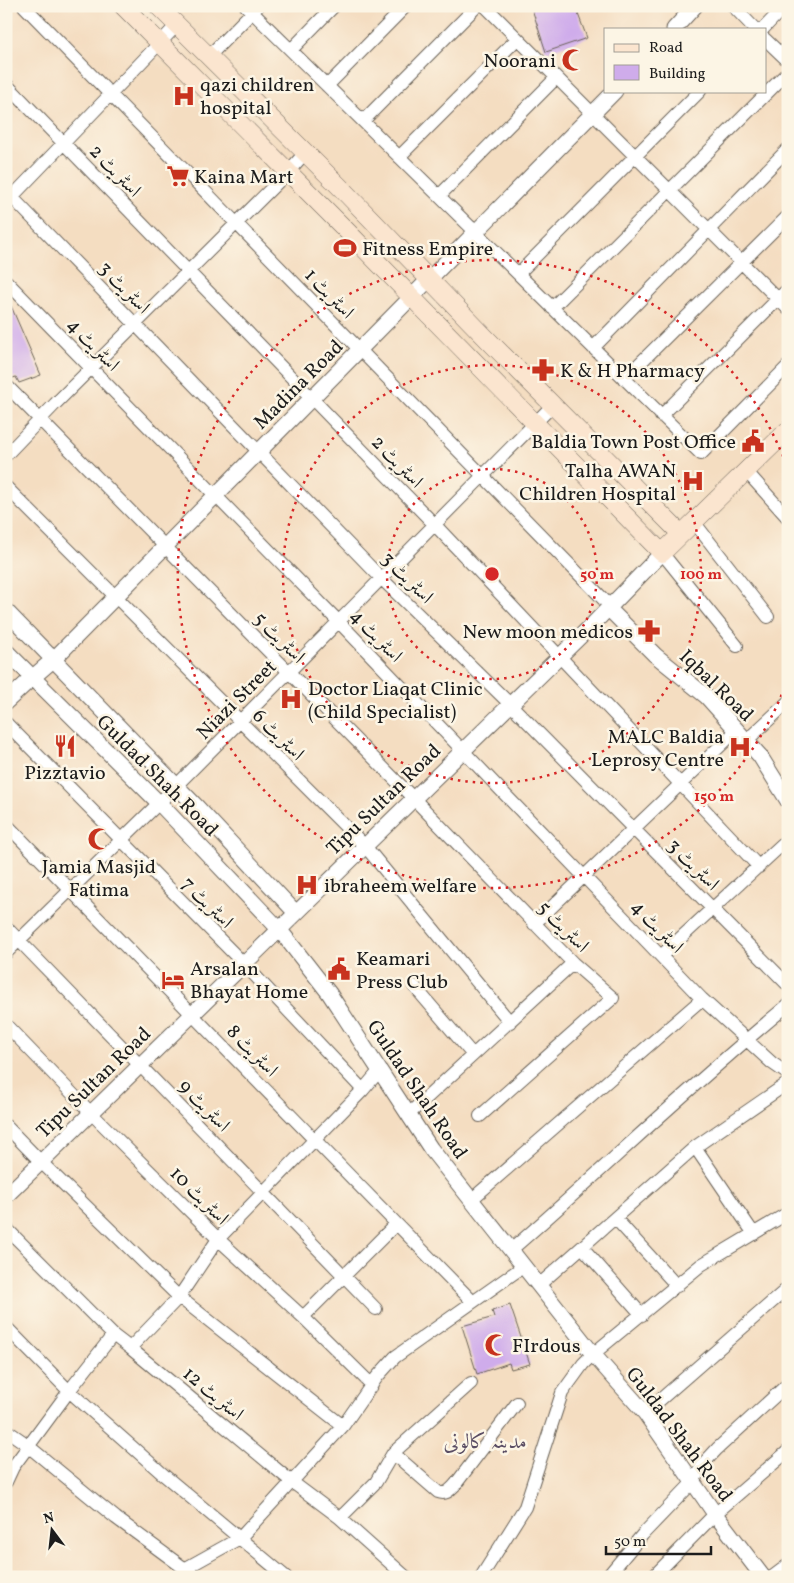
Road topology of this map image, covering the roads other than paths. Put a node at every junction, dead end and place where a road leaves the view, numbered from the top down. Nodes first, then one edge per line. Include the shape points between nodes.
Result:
1 (24, 6) edge
2 (123, 6) edge
3 (158, 6) edge
4 (334, 6) edge
5 (406, 6) edge
6 (477, 6) edge
7 (484, 6) edge
8 (695, 6) edge
9 (732, 6) edge
10 (785, 6) edge
11 (252, 8) edge
12 (177, 25) junction
13 (675, 28) edge
14 (754, 28) edge
15 (764, 28) edge
16 (518, 39) junction
17 (766, 40) edge
18 (160, 44) junction
19 (291, 50) junction
20 (209, 56) junction
21 (788, 61) edge
22 (788, 72) edge
23 (556, 78) junction
24 (6, 84) edge
25 (327, 86) junction
26 (614, 92) edge
27 (699, 92) edge
28 (110, 95) junction
29 (593, 115) junction
30 (363, 121) junction
31 (64, 143) junction
32 (788, 149) edge
33 (305, 152) junction
34 (399, 157) junction
35 (635, 157) junction
36 (288, 172) junction
37 (670, 191) junction
38 (439, 196) junction
39 (8, 197) edge
40 (788, 216) edge
41 (236, 224) junction
42 (708, 230) junction
43 (476, 232) junction
44 (741, 262) junction
45 (188, 272) junction
46 (518, 274) junction
47 (429, 280) junction
48 (6, 281) edge
49 (788, 289) edge
50 (412, 298) junction
51 (778, 299) junction
52 (552, 308) junction
53 (788, 309) edge
54 (135, 324) junction
55 (592, 348) junction
56 (360, 350) junction
57 (788, 366) edge
58 (91, 368) junction
59 (624, 379) junction
60 (6, 386) edge
61 (312, 399) junction
62 (553, 404) junction
63 (661, 416) junction
64 (40, 420) junction
65 (535, 423) junction
66 (788, 430) edge
67 (259, 452) junction
68 (6, 455) edge
69 (746, 470) junction
70 (483, 476) junction
71 (6, 487) edge
72 (216, 496) junction
73 (788, 518) edge
74 (694, 522) junction
75 (435, 525) junction
76 (681, 534) junction
77 (165, 547) junction
78 (662, 554) junction
79 (382, 579) junction
80 (116, 596) junction
81 (609, 607) junction
82 (6, 611) edge
83 (768, 617) dead end
84 (339, 622) junction
85 (738, 646) dead end
86 (6, 651) edge
87 (559, 657) junction
88 (54, 659) junction
89 (288, 673) junction
90 (32, 678) junction
91 (6, 702) edge
92 (788, 702) edge
93 (510, 704) junction
94 (240, 721) junction
95 (6, 723) edge
96 (742, 736) junction
97 (462, 751) junction
98 (680, 784) junction
99 (176, 785) junction
100 (414, 799) junction
101 (788, 801) edge
102 (159, 804) junction
103 (6, 824) edge
104 (634, 829) junction
105 (788, 839) edge
106 (121, 840) junction
107 (365, 846) junction
108 (759, 867) junction
109 (584, 877) junction
110 (70, 890) junction
111 (712, 909) junction
112 (296, 913) junction
113 (534, 924) junction
114 (6, 927) edge
115 (279, 929) junction
116 (19, 940) junction
117 (6, 953) edge
118 (661, 956) junction
119 (572, 963) junction
120 (244, 964) junction
121 (788, 985) edge
122 (414, 986) dead end
123 (702, 999) junction
124 (788, 1005) edge
125 (192, 1015) junction
126 (510, 1022) junction
127 (6, 1025) edge
128 (746, 1039) junction
129 (473, 1055) junction
130 (140, 1065) junction
131 (380, 1070) junction
132 (788, 1074) edge
133 (788, 1083) edge
134 (363, 1090) junction
135 (91, 1113) junction
136 (409, 1114) junction
137 (480, 1116) dead end
138 (6, 1126) edge
139 (314, 1140) junction
140 (696, 1147) junction
141 (41, 1162) junction
142 (263, 1192) junction
143 (6, 1196) edge
144 (471, 1200) junction
145 (788, 1213) edge
146 (615, 1218) junction
147 (396, 1224) junction
148 (6, 1228) edge
149 (754, 1234) junction
150 (218, 1240) junction
151 (582, 1247) junction
152 (511, 1250) junction
153 (524, 1266) junction
154 (344, 1276) junction
155 (538, 1285) junction
156 (677, 1286) junction
157 (788, 1288) edge
158 (179, 1297) junction
159 (473, 1302) junction
160 (376, 1309) dead end
161 (642, 1315) junction
162 (302, 1317) junction
163 (6, 1327) edge
164 (112, 1336) junction
165 (130, 1348) junction
166 (593, 1354) junction
167 (471, 1383) dead end
168 (788, 1384) edge
169 (372, 1385) junction
170 (69, 1391) junction
171 (517, 1403) dead end
172 (645, 1413) junction
173 (343, 1426) junction
174 (6, 1430) edge
175 (28, 1447) junction
176 (788, 1451) edge
177 (393, 1453) junction
178 (6, 1482) edge
179 (292, 1482) junction
180 (693, 1482) junction
181 (715, 1514) junction
182 (340, 1518) junction
183 (240, 1538) junction
184 (788, 1565) edge
185 (186, 1568) junction
186 (196, 1577) edge
187 (286, 1577) edge
188 (406, 1577) edge
189 (481, 1577) edge
190 (607, 1577) edge
191 (653, 1577) edge
192 (763, 1577) edge
193 (772, 1577) edge

1 - 28 street, اسٹریٹ 1
2 - 18 main road
3 - 12 main road
4 - 19 street
5 - 25 street
6 - 30 street
7 - 16 street
8 - 13 street
9 - 14 street
10 - 15 street
11 - 19 street
11 - 20 street
12 - 18 street
12 - 20 main road
16 - 23 street
16 - 34 street
17 - 21 street
18 - 28 street
18 - 36 main road
19 - 25 street
20 - 33 main road
22 - 37 street
23 - 29 street
23 - 38 street
24 - 31 street, اسٹریٹ 2
25 - 30 street
26 - 29 street, Madina Road
27 - 35 street
28 - 31 street
28 - 41 street, اسٹریٹ 1
29 - 35 street
29 - 43 street, Madina Road
30 - 34 street
31 - 39 street
31 - 45 street, اسٹریٹ 2
32 - 42 street
33 - 36 street
33 - 47 main road
34 - 38 street
35 - 37 street
35 - 46 street
36 - 41 street
36 - 50 main road
37 - 42 street
37 - 52 street
38 - 43 street
39 - 54 street, اسٹریٹ 3
40 - 44 street
41 - 45 street
41 - 56 street, اسٹریٹ 1
42 - 44 street
42 - 55 street
43 - 46 street
43 - 47 street, Madina Road
44 - 51 street
44 - 59 street
45 - 54 street
45 - 61 street, اسٹریٹ 2
46 - 52 street
47 - 50 street, Madina Road
47 - 62 main road
48 - 58 street, اسٹریٹ 4
49 - 51 street
50 - 56 street, Madina Road
50 - 65 main road
51 - 53 street
51 - 63 street
52 - 55 street
54 - 58 street
54 - 67 street, اسٹریٹ 3
55 - 59 street
56 - 61 street, Madina Road
56 - 70 street, اسٹریٹ 1
57 - 63 street via 700,454
58 - 64 street
58 - 72 street, اسٹریٹ 4
59 - 63 street
60 - 64 street, اسٹریٹ 5
61 - 67 street, Madina Road
61 - 75 street, اسٹریٹ 2
62 - 65 street, Niazi Street
62 - 76 main road
64 - 68 street
64 - 77 street, اسٹریٹ 5
65 - 70 street, Niazi Street
65 - 78 main road
66 - 69 main road, Tipu Sultan Road
67 - 72 street, Madina Road
67 - 79 street, اسٹریٹ 3
69 - 73 street
69 - 74 main road, Tipu Sultan Road
70 - 75 street, Niazi Street
70 - 81 street, اسٹریٹ 1
71 - 80 street, اسٹریٹ 6
72 - 77 street, Madina Road
72 - 84 street, اسٹریٹ 4
74 - 76 main road, Tipu Sultan Road
74 - 83 street
75 - 79 street, Niazi Street
75 - 87 street, اسٹریٹ 2
76 - 78 main road, Tipu Sultan Road
77 - 80 street, Madina Road
77 - 89 street, اسٹریٹ 5
78 - 81 street, Tipu Sultan Road
78 - 85 street
79 - 84 street, Niazi Street
79 - 93 street, اسٹریٹ 3
80 - 88 street, Madina Road
80 - 94 street, اسٹریٹ 6
81 - 87 street, Tipu Sultan Road
81 - 96 street, Iqbal Road via 655,655 707,697
82 - 88 street, Guldad Shah Road
84 - 89 street, Niazi Street
84 - 97 street, اسٹریٹ 4
86 - 90 street, Guldad Shah Road
87 - 93 street, Tipu Sultan Road
87 - 98 street, اسٹریٹ 2
88 - 90 street, Madina Road
88 - 99 street, Guldad Shah Road
89 - 94 street, Niazi Street
89 - 100 street, اسٹریٹ 5
90 - 91 street, Madina Road
90 - 102 street, Guldad Shah Road
92 - 96 street
93 - 97 street, Tipu Sultan Road
93 - 104 street, اسٹریٹ 3
94 - 99 street, Niazi Street
94 - 107 street, اسٹریٹ 6
95 - 106 street, اسٹریٹ 7
96 - 98 street
96 - 101 street, Iqbal Road via 760,756
97 - 100 street, Tipu Sultan Road
97 - 109 street, اسٹریٹ 4
98 - 104 street
98 - 108 street, اسٹریٹ 2
99 - 102 street, Niazi Street
99 - 112 street, Guldad Shah Road
100 - 107 street, Tipu Sultan Road
100 - 113 street, اسٹریٹ 5
102 - 106 street, Niazi Street
102 - 115 street, Guldad Shah Road
103 - 110 street, اسٹریٹ 8
104 - 109 street
104 - 111 street, اسٹریٹ 3
105 - 108 street
106 - 110 street, Niazi Street
106 - 120 street, اسٹریٹ 7
107 - 112 street, Tipu Sultan Road
107 - 126 street, اسٹریٹ 6
108 - 111 street
109 - 113 street
109 - 118 street, اسٹریٹ 4
110 - 116 street, Niazi Street
110 - 125 street, اسٹریٹ 8
111 - 118 street
111 - 121 street, اسٹریٹ 3
112 - 115 street, Tipu Sultan Road
113 - 119 street, اسٹریٹ 5
114 - 116 street, اسٹریٹ 9
115 - 120 street, Tipu Sultan Road
115 - 131 street, Guldad Shah Road via 329,993
116 - 117 street, Niazi Street
116 - 130 street, اسٹریٹ 9
118 - 123 street, اسٹریٹ 4
119 - 126 street
119 - 137 street, اسٹریٹ 5 via 613,998
120 - 125 street, Tipu Sultan Road
120 - 134 street, اسٹریٹ 7
122 - 129 street
123 - 128 street, اسٹریٹ 4
123 - 144 street
124 - 128 street
125 - 130 street, Tipu Sultan Road
125 - 139 street, اسٹریٹ 8
126 - 129 street
127 - 135 street, اسٹریٹ 10
128 - 132 street, اسٹریٹ 4
128 - 152 street
129 - 136 street
130 - 135 street, Tipu Sultan Road
130 - 142 street, اسٹریٹ 9
131 - 134 street
131 - 136 street, Guldad Shah Road
133 - 140 street
134 - 139 street
135 - 141 street, Tipu Sultan Road
135 - 150 street, اسٹریٹ 10
136 - 144 street, Guldad Shah Road
138 - 141 street
139 - 142 street
139 - 147 street, اسٹریٹ 8
140 - 146 street
140 - 149 street
141 - 143 street, Tipu Sultan Road
141 - 158 street
142 - 150 street
142 - 154 street, اسٹریٹ 9
144 - 152 street, Guldad Shah Road
145 - 149 street
146 - 151 street
146 - 156 street
147 - 154 street
147 - 159 street, اسٹریٹ 8
148 - 164 street, اسٹریٹ 12
149 - 156 street via 701,1266
150 - 158 street
150 - 162 street, اسٹریٹ 10
151 - 155 street
151 - 161 street
152 - 153 street, Guldad Shah Road
153 - 155 street, Guldad Shah Road
153 - 159 street
154 - 160 street, اسٹریٹ 9
154 - 162 street
155 - 166 street, Guldad Shah Road
156 - 161 street
157 - 172 street
158 - 165 street
158 - 173 street
159 - 169 street via 395,1357
161 - 166 street
162 - 169 street, اسٹریٹ 10
163 - 170 street
164 - 165 street, اسٹریٹ 12
164 - 170 street
165 - 179 street, اسٹریٹ 12
166 - 172 street, Guldad Shah Road
166 - 189 street via 562,1393 525,1507
167 - 177 street
168 - 180 street via 717,1449
169 - 173 street
170 - 175 street
170 - 183 street
171 - 177 street via 447,1493 438,1492
172 - 180 street, Guldad Shah Road
173 - 179 street
174 - 175 street
175 - 178 street
175 - 185 street via 116,1518
176 - 181 street
177 - 182 street via 376,1482
179 - 182 street, اسٹریٹ 12
179 - 183 street
180 - 181 street, Guldad Shah Road
180 - 190 street
181 - 191 street
181 - 192 street, Guldad Shah Road
182 - 188 street, اسٹریٹ 12
183 - 185 street
183 - 187 street
184 - 193 street
185 - 186 street

